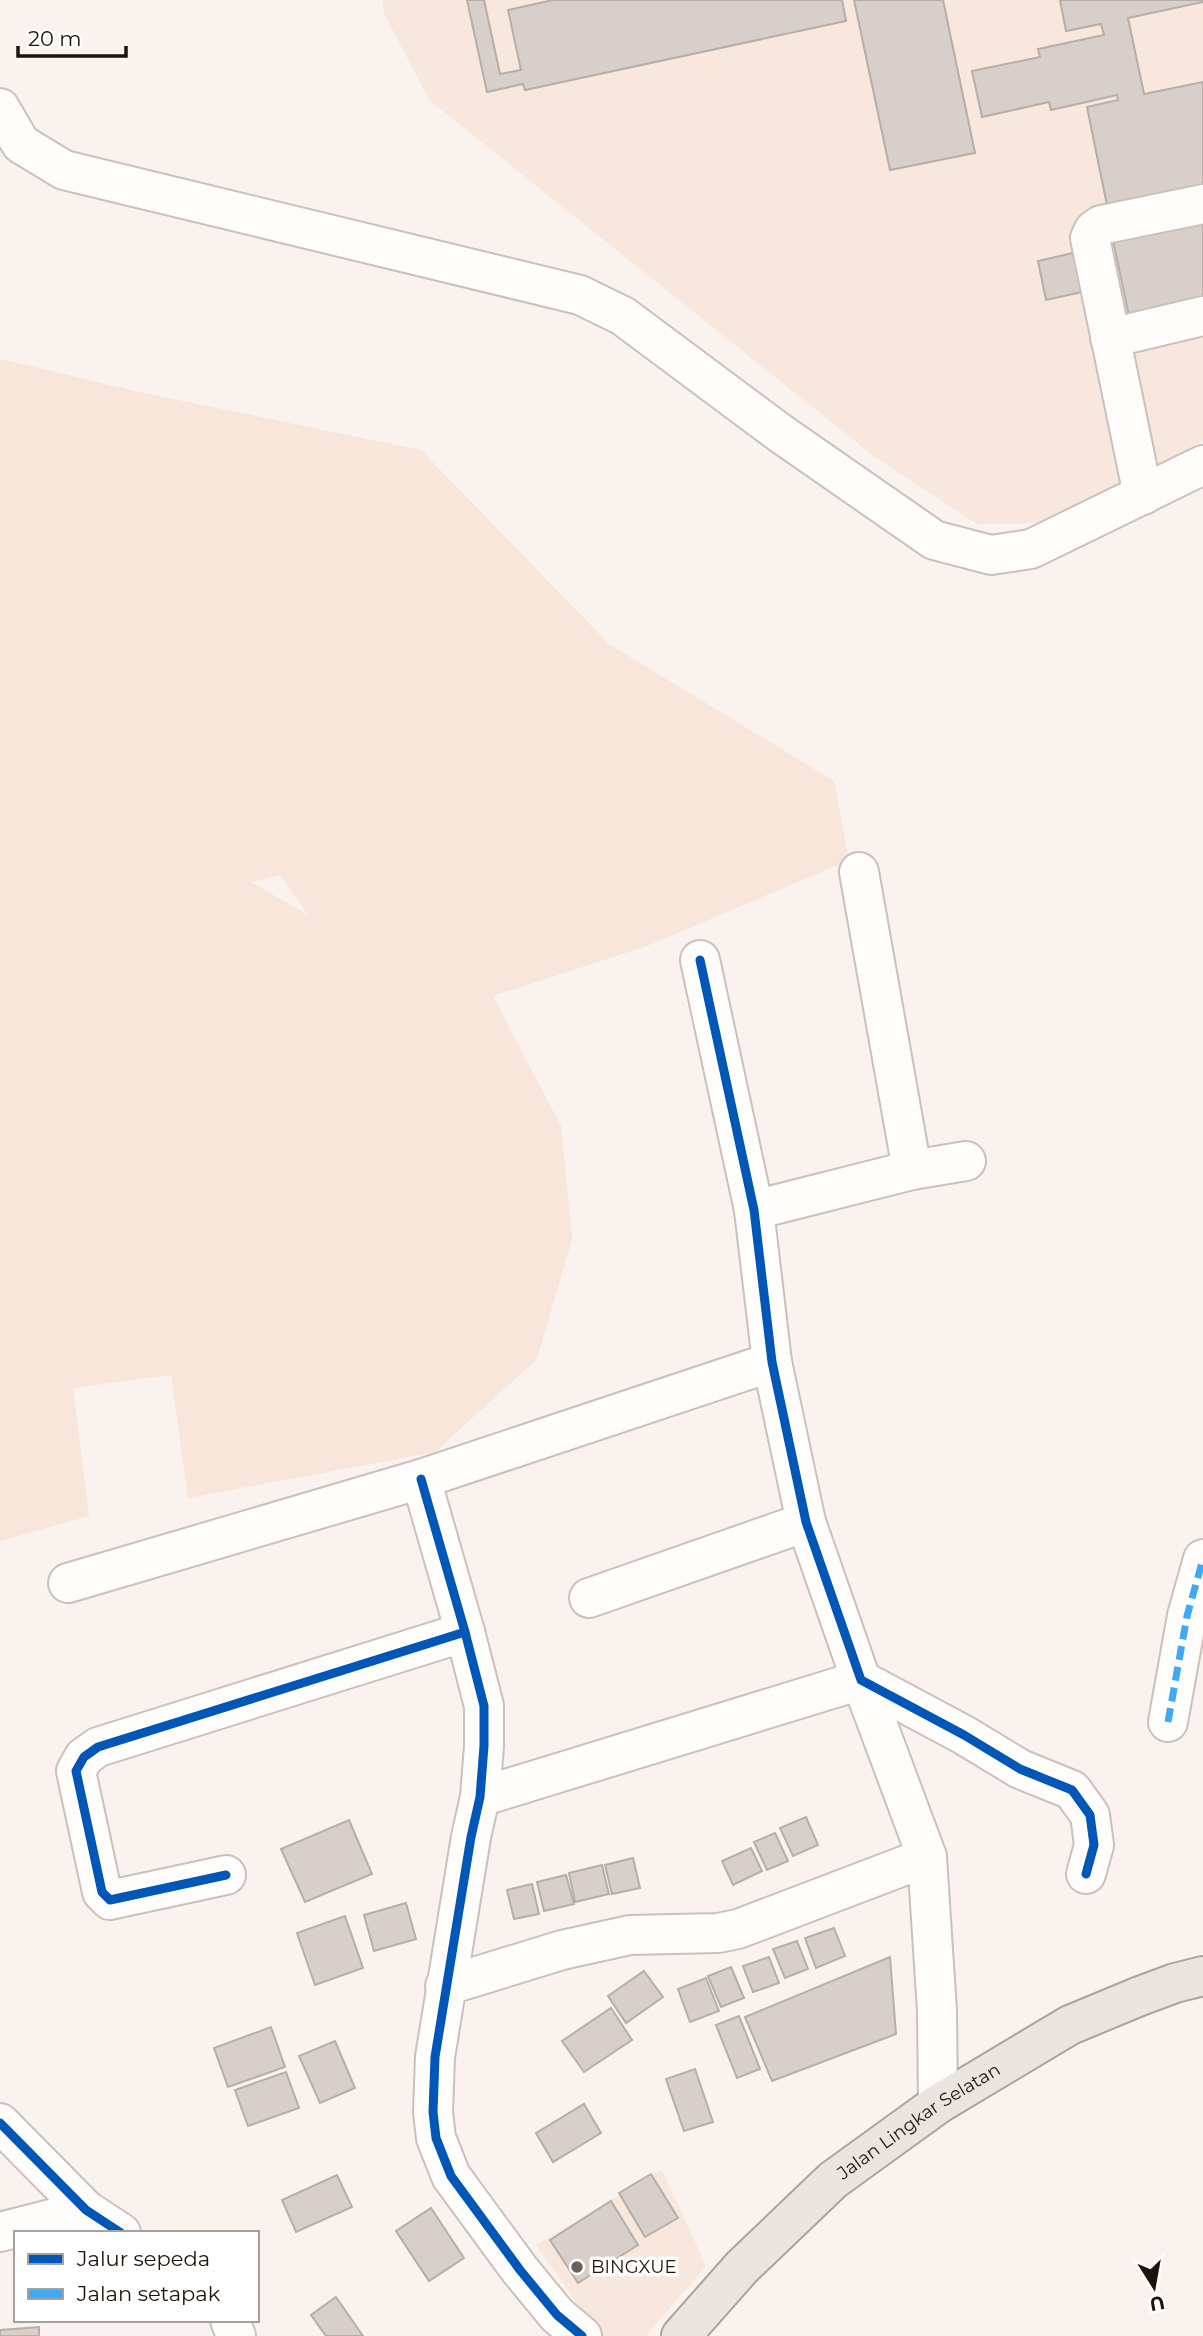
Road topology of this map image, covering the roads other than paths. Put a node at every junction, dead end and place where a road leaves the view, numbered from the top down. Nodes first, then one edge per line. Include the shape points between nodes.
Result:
1 (0, 108) edge
2 (1203, 204) edge
3 (1203, 316) edge
4 (1110, 338) junction
5 (1203, 465) edge
6 (1143, 495) junction
7 (859, 872) dead end
8 (700, 960) dead end
9 (966, 1161) dead end
10 (912, 1170) junction
11 (754, 1210) junction
12 (772, 1362) junction
13 (421, 1479) junction
14 (806, 1522) junction
15 (1203, 1559) edge
16 (68, 1583) dead end
17 (589, 1598) dead end
18 (465, 1632) junction
19 (861, 1680) junction
20 (1168, 1722) dead end
21 (480, 1797) junction
22 (928, 1857) junction
23 (1086, 1874) dead end
24 (226, 1875) dead end
25 (1203, 1976) edge
26 (445, 1986) junction
27 (938, 2104) junction
28 (0, 2123) edge
29 (86, 2210) junction
30 (118, 2231) edge
31 (0, 2232) edge
32 (582, 2336) edge
33 (681, 2336) edge

1 - 6 street via 21,145 64,170 580,295 623,316 934,540 991,555 1031,549
2 - 4 street via 1094,230 1090,238
3 - 4 street
4 - 6 street
5 - 6 street
7 - 10 street
8 - 11 street
9 - 10 street
10 - 11 street
11 - 12 street
12 - 13 street
12 - 14 street
13 - 16 street
13 - 18 street
14 - 17 street
14 - 19 street
15 - 20 street via 1187,1616
18 - 21 street via 484,1706
18 - 24 street via 98,1747 84,1757 76,1771 102,1892 110,1900
19 - 21 street
19 - 22 street
19 - 23 street via 1020,1769 1072,1790 1090,1815 1094,1845
21 - 26 street
22 - 26 street via 738,1929 630,1935 562,1950
22 - 27 street
25 - 27 main road, Jalan Lingkar Selatan via 1070,2025
26 - 32 street via 435,2057 436,2138 451,2176 520,2270 557,2315
27 - 33 main road, Jalan Lingkar Selatan via 833,2180 742,2267
28 - 29 street
29 - 30 street
29 - 31 street

